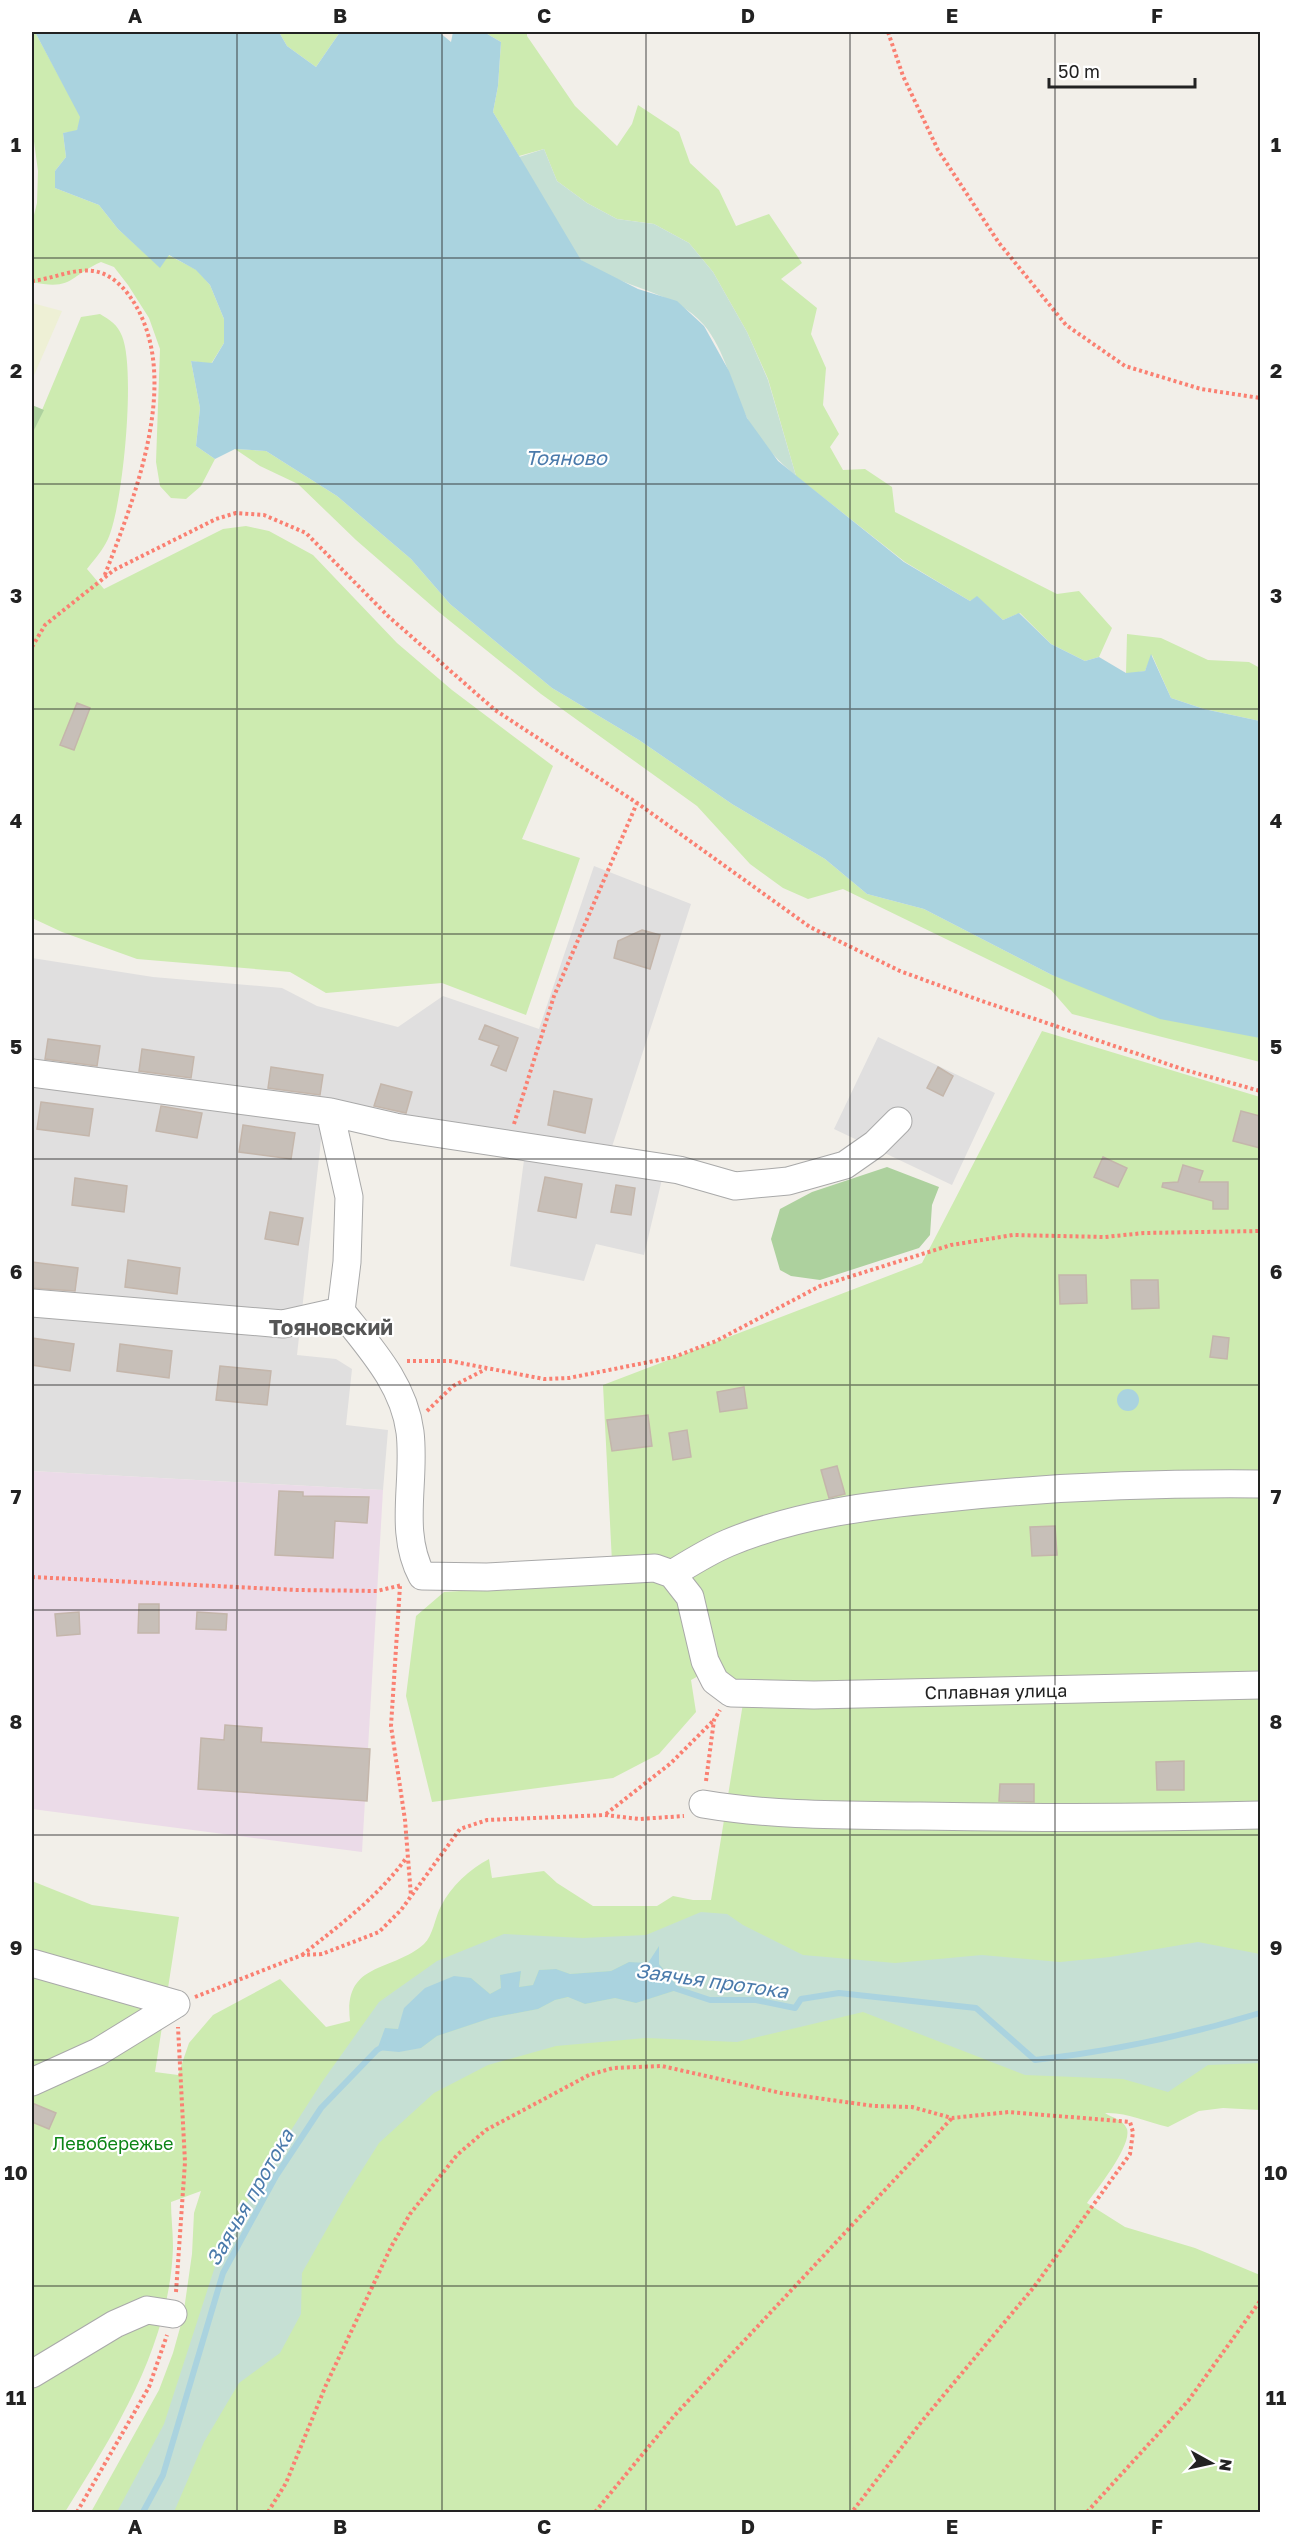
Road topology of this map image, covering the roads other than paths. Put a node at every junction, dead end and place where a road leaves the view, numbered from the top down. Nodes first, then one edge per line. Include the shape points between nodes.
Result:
1 (32, 1072) edge
2 (330, 1112) junction
3 (898, 1121) dead end
4 (32, 1303) edge
5 (340, 1311) junction
6 (1260, 1484) edge
7 (672, 1574) junction
8 (1260, 1685) edge
9 (703, 1804) road end
10 (1260, 1815) edge
11 (32, 1963) edge
12 (32, 2082) edge
13 (173, 2314) road end
14 (32, 2374) edge

1 - 2 street
2 - 3 street via 395,1127 678,1170 735,1186 788,1181 845,1165 875,1144
2 - 5 street via 349,1197 347,1262
4 - 5 street via 283,1324
5 - 7 street via 381,1361 398,1389 410,1432 411,1581 655,1568
6 - 7 street via 1156,1483 878,1504 768,1529 727,1543
7 - 8 street, Сплавная улица via 690,1597 705,1661 716,1681 732,1693 814,1695
9 - 10 street via 730,1809 889,1816 1092,1819
11 - 12 street via 176,2004 98,2052
13 - 14 street via 147,2310 115,2324

